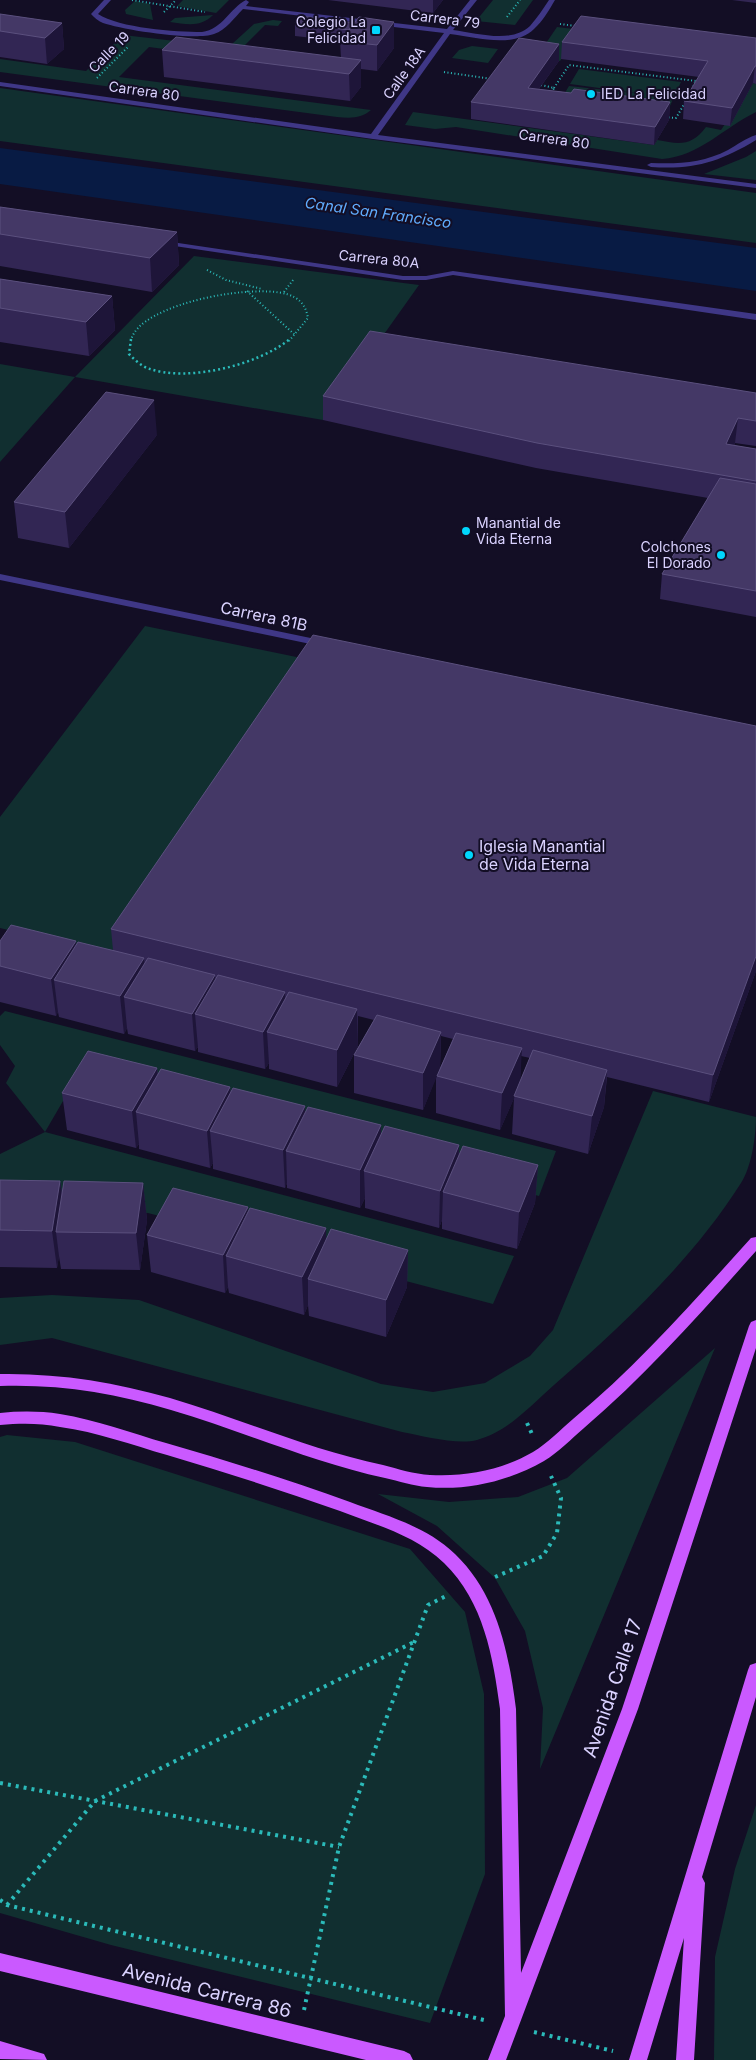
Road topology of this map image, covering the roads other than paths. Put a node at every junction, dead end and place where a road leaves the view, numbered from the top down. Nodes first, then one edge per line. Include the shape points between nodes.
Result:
1 (108, 0) edge
2 (248, 0) edge
3 (474, 0) edge
4 (552, 0) edge
5 (241, 6) junction
6 (448, 32) junction
7 (0, 84) edge
8 (379, 129) junction
9 (388, 130) dead end
10 (343, 131) junction
11 (398, 131) dead end
12 (756, 136) edge
13 (373, 137) junction
14 (756, 186) edge
15 (148, 240) edge
16 (756, 317) edge
17 (0, 577) edge
18 (339, 647) edge
19 (756, 1242) edge
20 (756, 1326) edge
21 (0, 1380) edge
22 (0, 1419) edge
23 (756, 1670) edge
24 (698, 1859) junction
25 (0, 1962) edge
26 (513, 2014) junction
27 (0, 2050) edge
28 (38, 2060) edge
29 (404, 2060) edge
30 (497, 2060) edge
31 (638, 2060) edge
32 (685, 2060) edge

1 - 5 street via 94,14 104,21 196,34 218,30
2 - 5 street
3 - 6 street, Calle 18A
4 - 6 street, Carrera 79 via 526,34 504,38
5 - 6 street, Carrera 79
6 - 8 street, Calle 18A
7 - 10 street, Carrera 80
8 - 9 street, Carrera 80
8 - 10 street, Carrera 80
8 - 13 street, Calle 18A
10 - 13 street, Carrera 80
11 - 12 street, Carrera 80 via 680,166 702,164 729,154
13 - 14 street, Carrera 80
15 - 16 street, Carrera 80A via 403,278 453,273
17 - 18 street, Carrera 81B
19 - 21 main road via 680,1328 609,1398 541,1454 508,1470 479,1478 427,1481 362,1468 114,1388 44,1379
20 - 26 main road, Avenida Calle 17 via 630,1709
22 - 26 main road via 46,1419 85,1426 221,1464 409,1531 453,1561 471,1582 496,1636 503,1666 508,1709
23 - 24 main road
24 - 31 main road
24 - 32 main road
25 - 29 main road, Avenida Carrera 86
26 - 30 main road, Avenida Calle 17
27 - 28 main road

